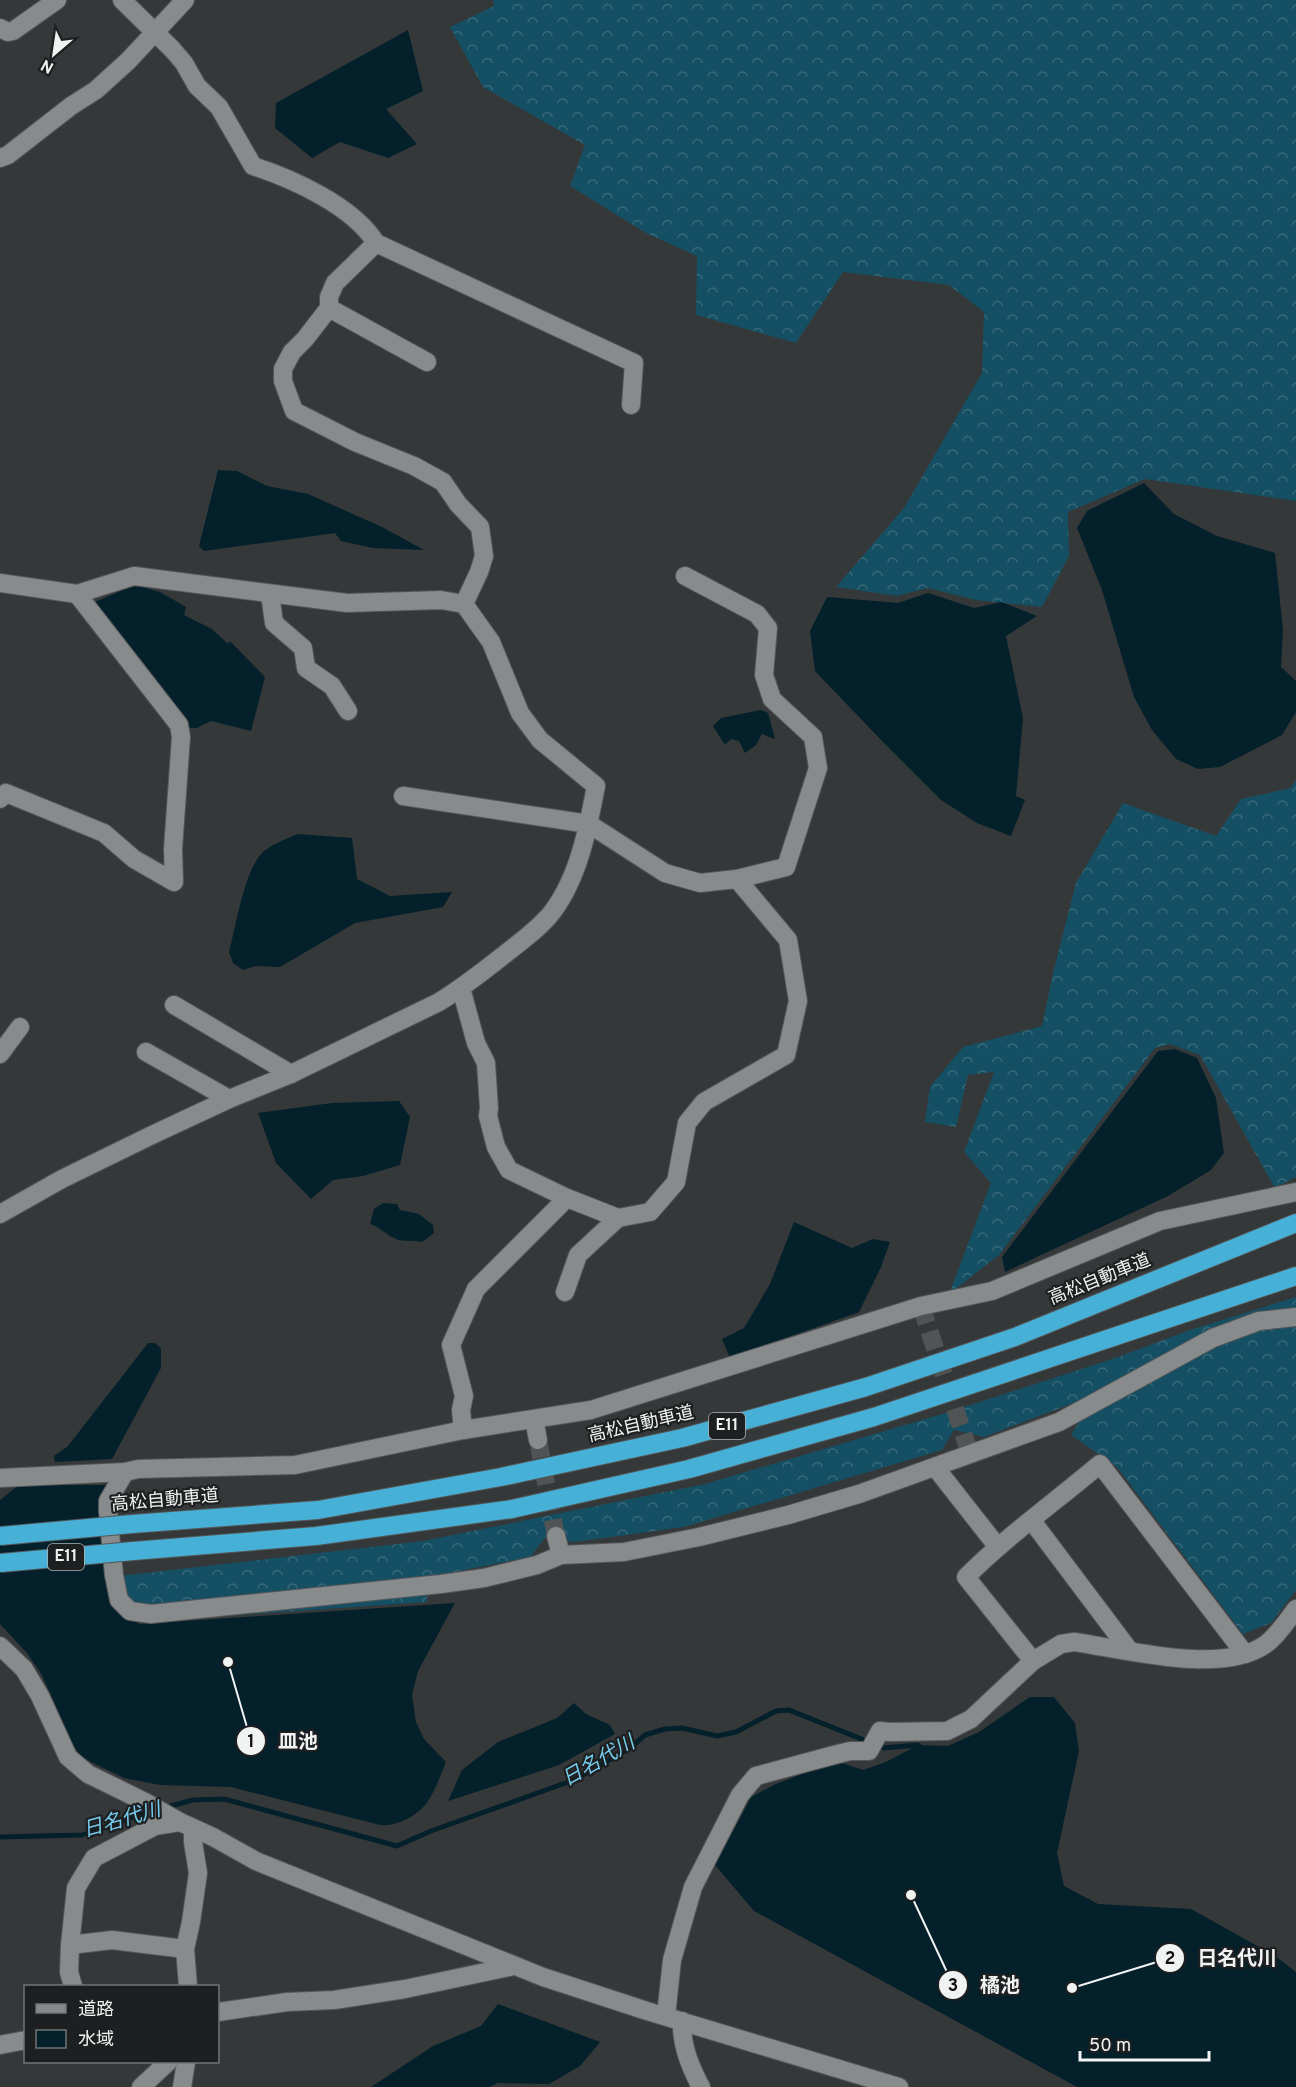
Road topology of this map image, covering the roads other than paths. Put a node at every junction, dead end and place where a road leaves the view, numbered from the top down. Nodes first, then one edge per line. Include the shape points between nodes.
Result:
1 (57, 0) edge
2 (122, 0) edge
3 (185, 0) edge
4 (0, 28) edge
5 (154, 33) junction
6 (0, 158) edge
7 (376, 243) junction
8 (329, 308) junction
9 (427, 362) dead end
10 (631, 405) dead end
11 (685, 576) dead end
12 (0, 583) edge
13 (77, 594) junction
14 (270, 594) junction
15 (464, 604) junction
16 (348, 711) dead end
17 (403, 796) dead end
18 (0, 799) edge
19 (589, 824) junction
20 (737, 879) junction
21 (461, 988) junction
22 (174, 1005) dead end
23 (20, 1027) dead end
24 (146, 1052) dead end
25 (0, 1054) edge
26 (291, 1074) junction
27 (229, 1099) junction
28 (1296, 1192) edge
29 (567, 1198) junction
30 (0, 1214) edge
31 (618, 1218) junction
32 (1296, 1223) edge
33 (1296, 1276) edge
34 (565, 1293) dead end
35 (1296, 1317) edge
36 (534, 1419) junction
37 (463, 1430) junction
38 (538, 1440) tunnel mouth
39 (935, 1467) junction
40 (124, 1472) junction
41 (0, 1478) edge
42 (1032, 1521) junction
43 (0, 1536) edge
44 (556, 1536) tunnel mouth
45 (997, 1546) junction
46 (561, 1555) junction
47 (0, 1563) edge
48 (1296, 1609) edge
49 (0, 1646) edge
50 (1129, 1650) junction
51 (1245, 1654) junction
52 (1033, 1661) junction
53 (180, 1822) junction
54 (70, 1945) junction
55 (185, 1949) junction
56 (514, 1966) junction
57 (73, 1985) edge
58 (188, 1985) edge
59 (219, 2012) edge
60 (674, 2018) junction
61 (24, 2040) edge
62 (0, 2045) edge
63 (166, 2063) edge
64 (186, 2063) edge
65 (141, 2087) edge
66 (182, 2087) edge
67 (700, 2087) edge
68 (899, 2087) edge

1 - 4 street via 13,31
2 - 5 street
3 - 5 street
5 - 6 street via 96,90
5 - 7 street via 219,107 253,166 284,176 342,210 369,232
7 - 8 street via 335,283
7 - 10 street via 634,363
8 - 9 street
8 - 15 street via 292,352 283,369 290,403 294,411 443,482 480,527 484,556
11 - 20 street via 757,614 768,628 764,675 772,699 813,737 818,768 786,867
12 - 13 street
13 - 14 street via 134,576
13 - 18 street via 179,725 174,882 134,860 104,833 6,793
14 - 15 street via 347,603 441,600
14 - 16 street via 274,623 303,648 306,668 332,686
15 - 19 street via 491,642 520,713 540,740 596,786
17 - 19 street
19 - 20 street via 665,873 700,883
19 - 21 street via 571,879 553,912
20 - 31 street via 788,940 798,1001 786,1055 704,1102 687,1123 676,1182 650,1212
21 - 26 street
21 - 29 street via 476,1043 486,1063 488,1116 496,1147 509,1170
22 - 26 street
23 - 25 street
24 - 27 street
26 - 27 street
27 - 30 street via 62,1179
28 - 36 street via 1161,1221 992,1291 921,1306 591,1410
29 - 31 street
29 - 37 street via 476,1289 471,1299 451,1345 464,1396 460,1410
31 - 34 street via 578,1255
32 - 43 highway, 高松自動車道 / E11, bridge via 1015,1337 866,1387 682,1438 501,1477 318,1510
33 - 47 highway, E11, bridge via 874,1417 689,1469 512,1509 316,1536
35 - 39 street via 1259,1321 1213,1338 1059,1422
36 - 37 street
36 - 38 street
37 - 40 street via 295,1465
39 - 45 street
39 - 46 street via 859,1494 699,1537 624,1551
40 - 41 street
40 - 46 street via 108,1501 108,1511 119,1600 130,1611 151,1614 441,1584 537,1565
42 - 45 street
42 - 50 street
42 - 51 street via 1100,1464
44 - 46 street
45 - 52 street via 966,1577
48 - 51 street via 1266,1644
49 - 53 street via 24,1669 68,1758 88,1774
50 - 51 street via 1164,1658
50 - 52 street via 1074,1642 1061,1644
52 - 60 street via 971,1719 947,1731 880,1731 873,1744 756,1776 740,1795 693,1887 672,1960
53 - 54 street via 154,1826 94,1858 76,1888
53 - 55 street via 193,1842 198,1873
53 - 56 street via 256,1861
54 - 55 street via 112,1940
54 - 57 street
55 - 58 street
56 - 59 street via 405,1989
56 - 60 street
60 - 67 street
60 - 68 street
61 - 62 street
63 - 65 street
64 - 66 street

